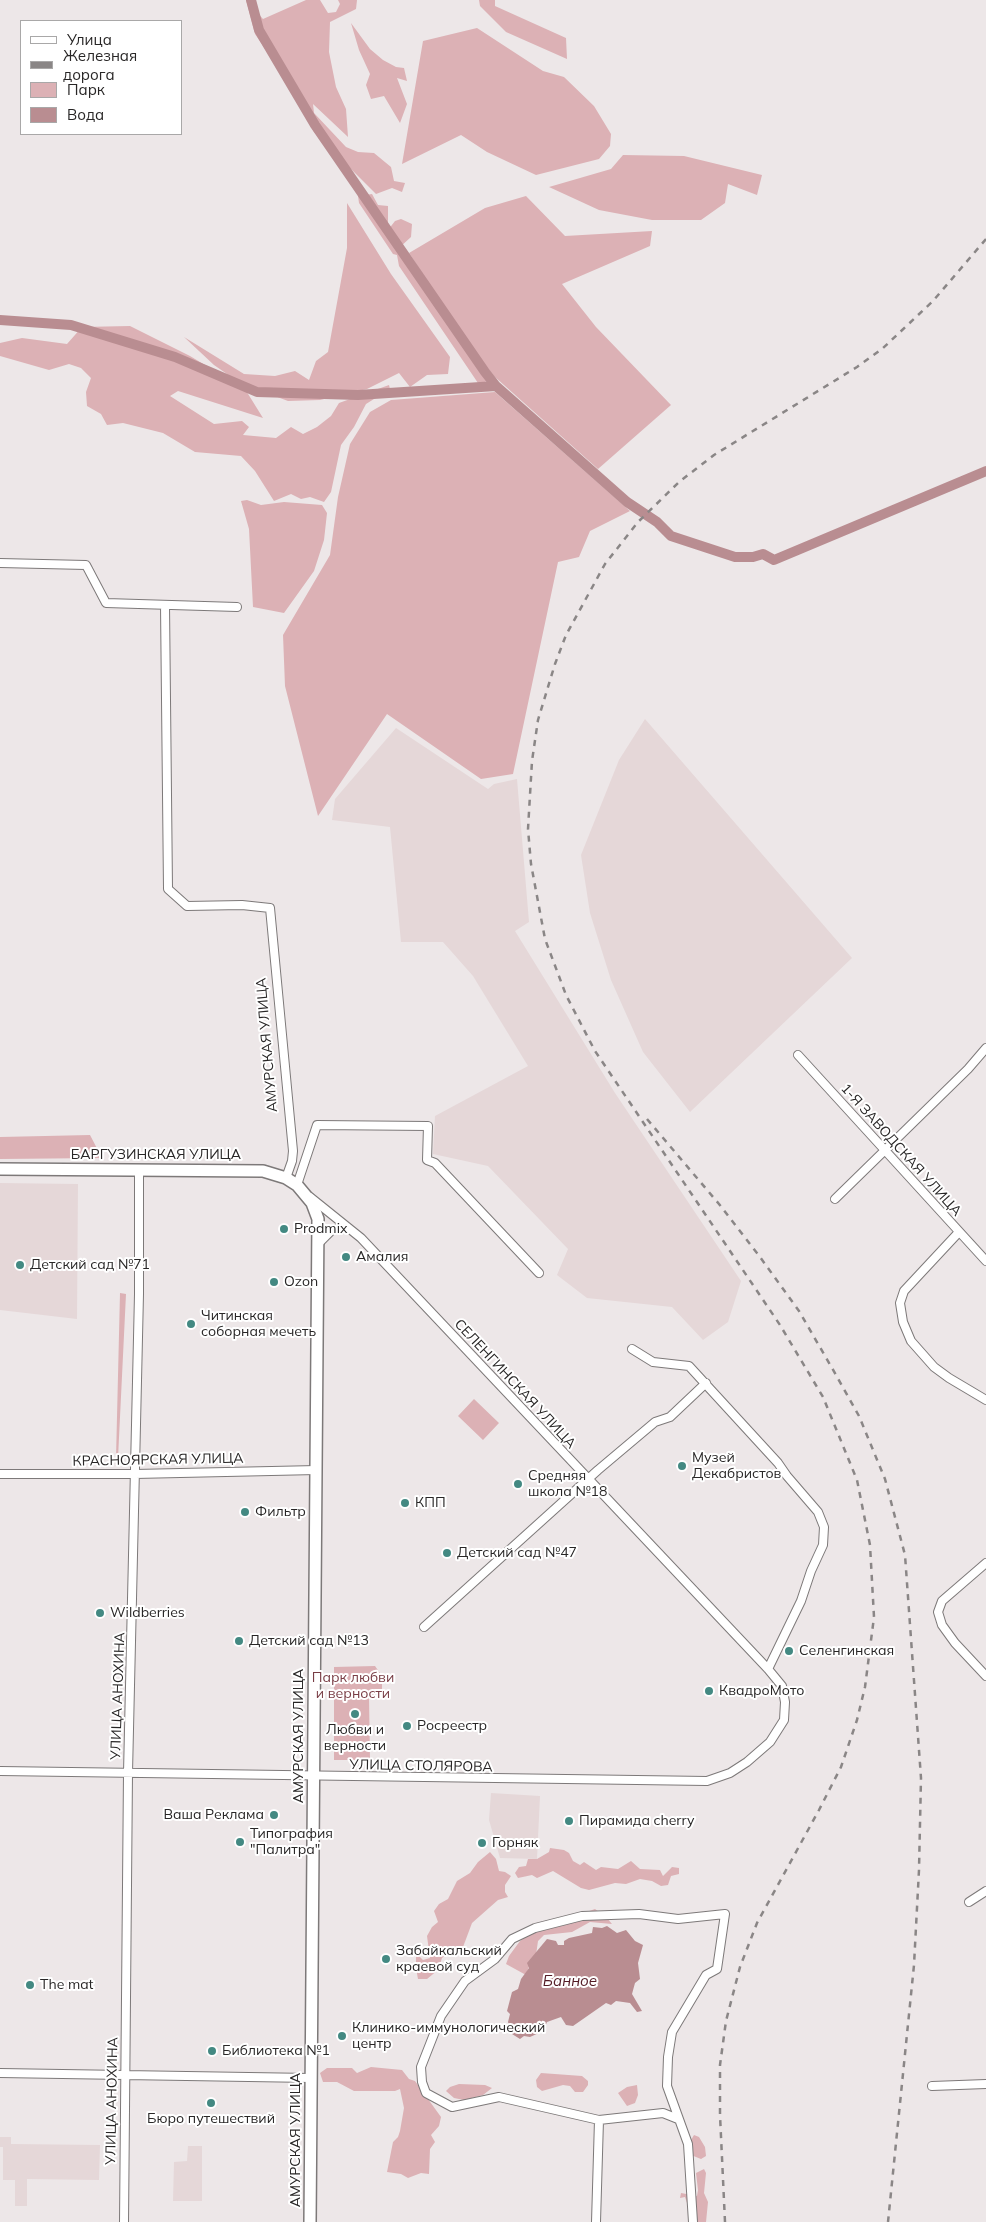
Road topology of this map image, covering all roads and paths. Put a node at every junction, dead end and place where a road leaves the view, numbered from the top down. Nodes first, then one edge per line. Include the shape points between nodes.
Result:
1 (0, 563) edge
2 (165, 605) junction
3 (237, 607) dead end
4 (986, 1048) edge
5 (798, 1055) dead end
6 (885, 1150) junction
7 (0, 1169) edge
8 (139, 1170) junction
9 (286, 1178) junction
10 (301, 1189) junction
11 (836, 1199) dead end
12 (347, 1227) junction
13 (959, 1232) junction
14 (319, 1244) junction
15 (986, 1261) edge
16 (539, 1273) dead end
17 (632, 1349) dead end
18 (706, 1383) junction
19 (986, 1400) edge
20 (317, 1470) junction
21 (0, 1474) edge
22 (135, 1474) junction
23 (587, 1479) junction
24 (986, 1563) edge
25 (424, 1627) dead end
26 (770, 1665) junction
27 (986, 1676) edge
28 (782, 1686) joint
29 (0, 1771) edge
30 (128, 1773) junction
31 (314, 1776) junction
32 (986, 1891) edge
33 (969, 1902) dead end
34 (0, 2073) edge
35 (125, 2075) junction
36 (311, 2078) junction
37 (986, 2084) edge
38 (932, 2086) dead end
39 (678, 2119) junction
40 (599, 2120) junction
41 (124, 2222) edge
42 (310, 2222) edge
43 (596, 2222) edge
44 (693, 2222) edge

1 - 2 street via 86,565 106,604
2 - 3 street
2 - 9 street, АМУРСКАЯ УЛИЦА via 168,889 187,906 270,908 292,1151
4 - 6 street
5 - 6 street, 1-Я ЗАВОДСКАЯ УЛИЦА
6 - 11 street
6 - 13 street, 1-Я ЗАВОДСКАЯ УЛИЦА
7 - 8 main road, БАРГУЗИНСКАЯ УЛИЦА
8 - 9 main road, БАРГУЗИНСКАЯ УЛИЦА via 263,1171
8 - 22 street, УЛИЦА АНОХИНА
9 - 10 main road, БАРГУЗИНСКАЯ УЛИЦА
10 - 12 street, СЕЛЕНГИНСКАЯ УЛИЦА
10 - 14 main road, АМУРСКАЯ УЛИЦА via 318,1219
10 - 16 street via 317,1125 428,1126 427,1160 435,1163
12 - 14 street via 332,1230
12 - 23 street, СЕЛЕНГИНСКАЯ УЛИЦА via 361,1238
13 - 15 street, 1-Я ЗАВОДСКАЯ УЛИЦА
13 - 19 street via 904,1291 900,1303 903,1322 911,1341 934,1367
14 - 20 main road, АМУРСКАЯ УЛИЦА
17 - 18 street via 653,1362 690,1366
18 - 23 street via 670,1417 655,1422
18 - 26 street via 778,1463 818,1512 824,1527 823,1545 801,1601
20 - 22 street, КРАСНОЯРСКАЯ УЛИЦА
20 - 31 main road, АМУРСКАЯ УЛИЦА
21 - 22 street, КРАСНОЯРСКАЯ УЛИЦА
22 - 30 street, УЛИЦА АНОХИНА
23 - 25 street
23 - 26 street, СЕЛЕНГИНСКАЯ УЛИЦА
24 - 27 street via 942,1601 938,1612 942,1625 955,1643
26 - 28 street, СЕЛЕНГИНСКАЯ УЛИЦА
28 - 31 street, УЛИЦА СТОЛЯРОВА via 784,1720 770,1742 742,1766 707,1781
29 - 30 street, УЛИЦА СТОЛЯРОВА
30 - 31 street, УЛИЦА СТОЛЯРОВА
30 - 35 street, УЛИЦА АНОХИНА
31 - 36 main road, АМУРСКАЯ УЛИЦА
32 - 33 street
34 - 35 street
35 - 36 street
35 - 41 street, УЛИЦА АНОХИНА
36 - 42 main road, АМУРСКАЯ УЛИЦА
37 - 38 street
39 - 40 street via 663,2113
39 - 40 street via 667,2086 672,2032 706,1975 717,1968 725,1914 678,1919 639,1914 582,1916 536,1928 512,1939 495,1959 465,1981 441,2016 421,2067 426,2093 452,2107 499,2097
39 - 44 street via 688,2144
40 - 43 street

